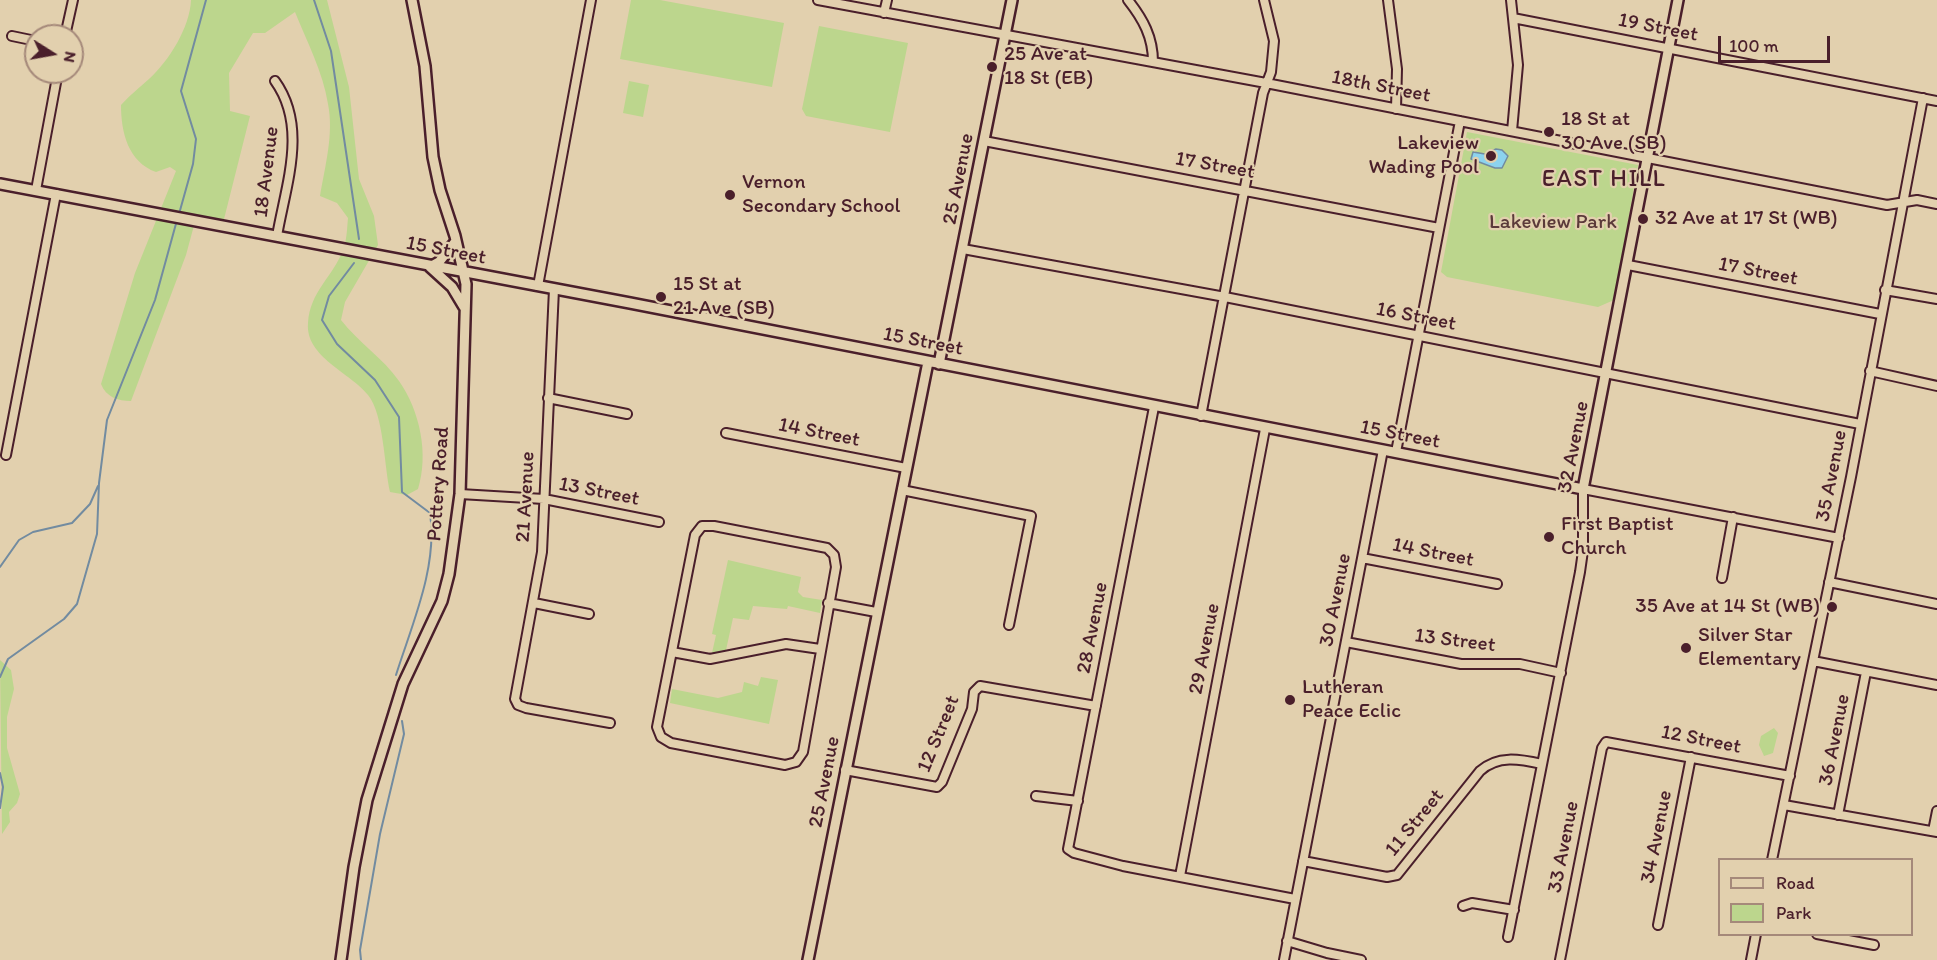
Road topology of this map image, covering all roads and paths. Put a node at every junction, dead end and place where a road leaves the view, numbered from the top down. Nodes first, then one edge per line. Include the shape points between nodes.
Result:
1 (73, 0) edge
2 (412, 0) edge
3 (591, 0) edge
4 (818, 0) edge
5 (887, 0) edge
6 (1012, 0) edge
7 (1128, 0) edge
8 (1264, 0) edge
9 (1388, 0) edge
10 (1511, 0) edge
11 (1678, 0) edge
12 (884, 13) junction
13 (1513, 18) junction
14 (68, 24) edge
15 (1006, 35) junction
16 (12, 36) dead end
17 (24, 38) edge
18 (1669, 49) junction
19 (1153, 62) junction
20 (275, 81) dead end
21 (1266, 83) junction
22 (56, 84) edge
23 (1923, 99) junction
24 (1937, 101) edge
25 (1396, 109) junction
26 (1460, 121) junction
27 (1512, 131) junction
28 (984, 141) junction
29 (1650, 158) junction
30 (0, 184) edge
31 (1245, 189) junction
32 (36, 190) junction
33 (56, 194) junction
34 (1902, 204) junction
35 (1937, 204) edge
36 (1438, 228) junction
37 (277, 236) junction
38 (456, 241) junction
39 (963, 249) junction
40 (1628, 265) junction
41 (430, 267) junction
42 (464, 273) junction
43 (538, 286) junction
44 (554, 289) junction
45 (1885, 290) junction
46 (1225, 297) junction
47 (1937, 299) edge
48 (465, 310) junction
49 (1880, 314) junction
50 (1417, 335) junction
51 (928, 362) junction
52 (939, 364) junction
53 (1870, 371) junction
54 (1607, 373) junction
55 (1937, 386) edge
56 (548, 398) junction
57 (1155, 407) junction
58 (627, 414) dead end
59 (1201, 417) junction
60 (1860, 424) junction
61 (1265, 429) junction
62 (726, 433) dead end
63 (1383, 450) junction
64 (1395, 452) junction
65 (6, 455) dead end
66 (906, 468) junction
67 (1583, 489) junction
68 (902, 490) junction
69 (460, 494) junction
70 (544, 499) junction
71 (1733, 517) junction
72 (659, 522) dead end
73 (1839, 538) junction
74 (1362, 558) junction
75 (1722, 578) dead end
76 (1829, 582) junction
77 (1497, 584) dead end
78 (534, 603) junction
79 (828, 603) junction
80 (1937, 604) edge
81 (876, 612) junction
82 (589, 614) dead end
83 (1009, 625) dead end
84 (1346, 642) junction
85 (820, 649) junction
86 (672, 652) junction
87 (1813, 661) junction
88 (1866, 672) junction
89 (1561, 673) junction
90 (1937, 685) edge
91 (1096, 706) junction
92 (610, 723) dead end
93 (1606, 742) joint
94 (1690, 757) junction
95 (1542, 764) junction
96 (845, 770) junction
97 (1790, 776) junction
98 (1036, 796) dead end
99 (1078, 801) junction
100 (1784, 805) junction
101 (1937, 810) edge
102 (1838, 815) junction
103 (1935, 832) edge
104 (1772, 858) edge
105 (1304, 861) junction
106 (1180, 876) junction
107 (1295, 899) junction
108 (1463, 906) dead end
109 (1514, 910) junction
110 (1658, 924) dead end
111 (1756, 936) edge
112 (1827, 936) edge
113 (1509, 937) dead end
114 (1287, 941) junction
115 (1874, 945) dead end
116 (1340, 958) edge
117 (341, 960) edge
118 (808, 960) edge
119 (1284, 960) edge
120 (1361, 960) edge
121 (1560, 960) edge
122 (1751, 960) edge

1 - 14 street
2 - 38 street, Pottery Road via 425,66 433,157
3 - 43 street
4 - 12 street, 18th Street
5 - 12 street
6 - 15 street, 25 Avenue
7 - 19 street via 1153,44
8 - 21 street via 1274,41
9 - 25 street via 1397,69
10 - 13 street
11 - 18 street, 32 Avenue
12 - 15 street, 18th Street
13 - 18 street, 19 Street
13 - 27 street via 1518,65
15 - 19 street, 18th Street
15 - 28 street, 25 Avenue
16 - 17 street
18 - 23 street, 19 Street
18 - 29 street, 32 Avenue
19 - 21 street, 18th Street
20 - 37 street, 18 Avenue via 289,106 294,139
21 - 25 street, 18th Street
21 - 31 street
22 - 32 street
23 - 24 street, 19 Street
23 - 34 street, 35 Avenue
25 - 26 street, 18th Street
26 - 27 street, 18th Street
26 - 36 street
27 - 29 street, 18th Street
28 - 31 street, 17 Street
28 - 39 street, 25 Avenue
29 - 34 street, 18th Street via 1887,205
29 - 40 street, 32 Avenue
30 - 32 street, 15 Street
31 - 36 street, 17 Street
31 - 46 street
32 - 33 street, 15 Street
33 - 37 street, 15 Street
33 - 65 street
34 - 35 street, 18th Street via 1917,200
34 - 45 street, 35 Avenue
36 - 50 street
37 - 41 street, 15 Street
38 - 41 street
38 - 42 street, Pottery Road
39 - 46 street, 16 Street
39 - 52 street, 25 Avenue
40 - 49 street, 17 Street
40 - 54 street, 32 Avenue
41 - 42 street, 15 Street
41 - 48 street via 452,287
42 - 43 street, 15 Street
42 - 48 street, Pottery Road
43 - 44 street, 15 Street
44 - 51 street, 15 Street
44 - 56 street, 21 Avenue
45 - 47 street
45 - 49 street, 35 Avenue
46 - 50 street, 16 Street
46 - 59 street
48 - 69 street, Pottery Road
49 - 53 street, 35 Avenue
50 - 54 street, 16 Street
50 - 64 street
51 - 52 street, 15 Street
51 - 66 street, 25 Avenue
52 - 57 street, 15 Street
53 - 55 street
53 - 60 street, 35 Avenue
54 - 60 street, 16 Street
54 - 67 street, 32 Avenue
56 - 58 street
56 - 70 street, 21 Avenue
57 - 59 street, 15 Street
57 - 91 street, 28 Avenue
59 - 61 street, 15 Street
60 - 73 street, 35 Avenue
61 - 63 street, 15 Street
61 - 106 street, 29 Avenue
62 - 66 street, 14 Street
63 - 64 street, 15 Street
63 - 74 street, 30 Avenue
64 - 67 street, 15 Street
66 - 68 street, 25 Avenue
67 - 71 street, 15 Street
67 - 89 street, 32 Avenue via 1583,551
68 - 81 street, 25 Avenue
68 - 83 street via 1031,516
69 - 70 street, 13 Street
69 - 117 street, Pottery Road via 442,601 403,684 367,800
70 - 72 street, 13 Street
70 - 78 street, 21 Avenue via 542,552
71 - 73 street, 15 Street
71 - 75 street
73 - 76 street, 35 Avenue
74 - 77 street, 14 Street
74 - 84 street, 30 Avenue
76 - 80 street
76 - 87 street, 35 Avenue
78 - 82 street
78 - 92 street, 21 Avenue via 515,699 518,705
79 - 81 street
79 - 85 street, 25 Avenue
79 - 86 street, 25 Avenue via 836,567 834,555 827,548 702,526 695,535
81 - 96 street, 25 Avenue
84 - 89 street, 13 Street via 1461,664 1520,664
84 - 105 street, 30 Avenue
85 - 86 street via 786,644 710,659
85 - 86 street, 25 Avenue via 803,752 796,762 785,765 671,743 661,737 657,727
87 - 88 street
87 - 97 street, 35 Avenue
88 - 90 street
88 - 102 street, 36 Avenue
89 - 95 street, 32 Avenue
91 - 96 street, 12 Street via 980,686 974,692 972,709 937,787
91 - 99 street, 28 Avenue
93 - 94 street, 12 Street
93 - 121 street, 33 Avenue
94 - 97 street, 12 Street
94 - 110 street, 34 Avenue
95 - 105 street, 11 Street via 1505,759 1490,763 1397,875 1388,877
95 - 109 street, 32 Avenue
96 - 118 street, 25 Avenue
97 - 100 street, 35 Avenue
98 - 99 street
99 - 106 street, 28 Avenue via 1068,849
100 - 102 street
100 - 104 street, 35 Avenue
101 - 103 street
102 - 103 street
105 - 107 street, 30 Avenue
106 - 107 street
107 - 114 street, 30 Avenue
108 - 109 street via 1472,903
109 - 113 street, 32 Avenue
111 - 122 street
112 - 115 street
114 - 116 street
114 - 119 street, 30 Avenue
116 - 120 street

